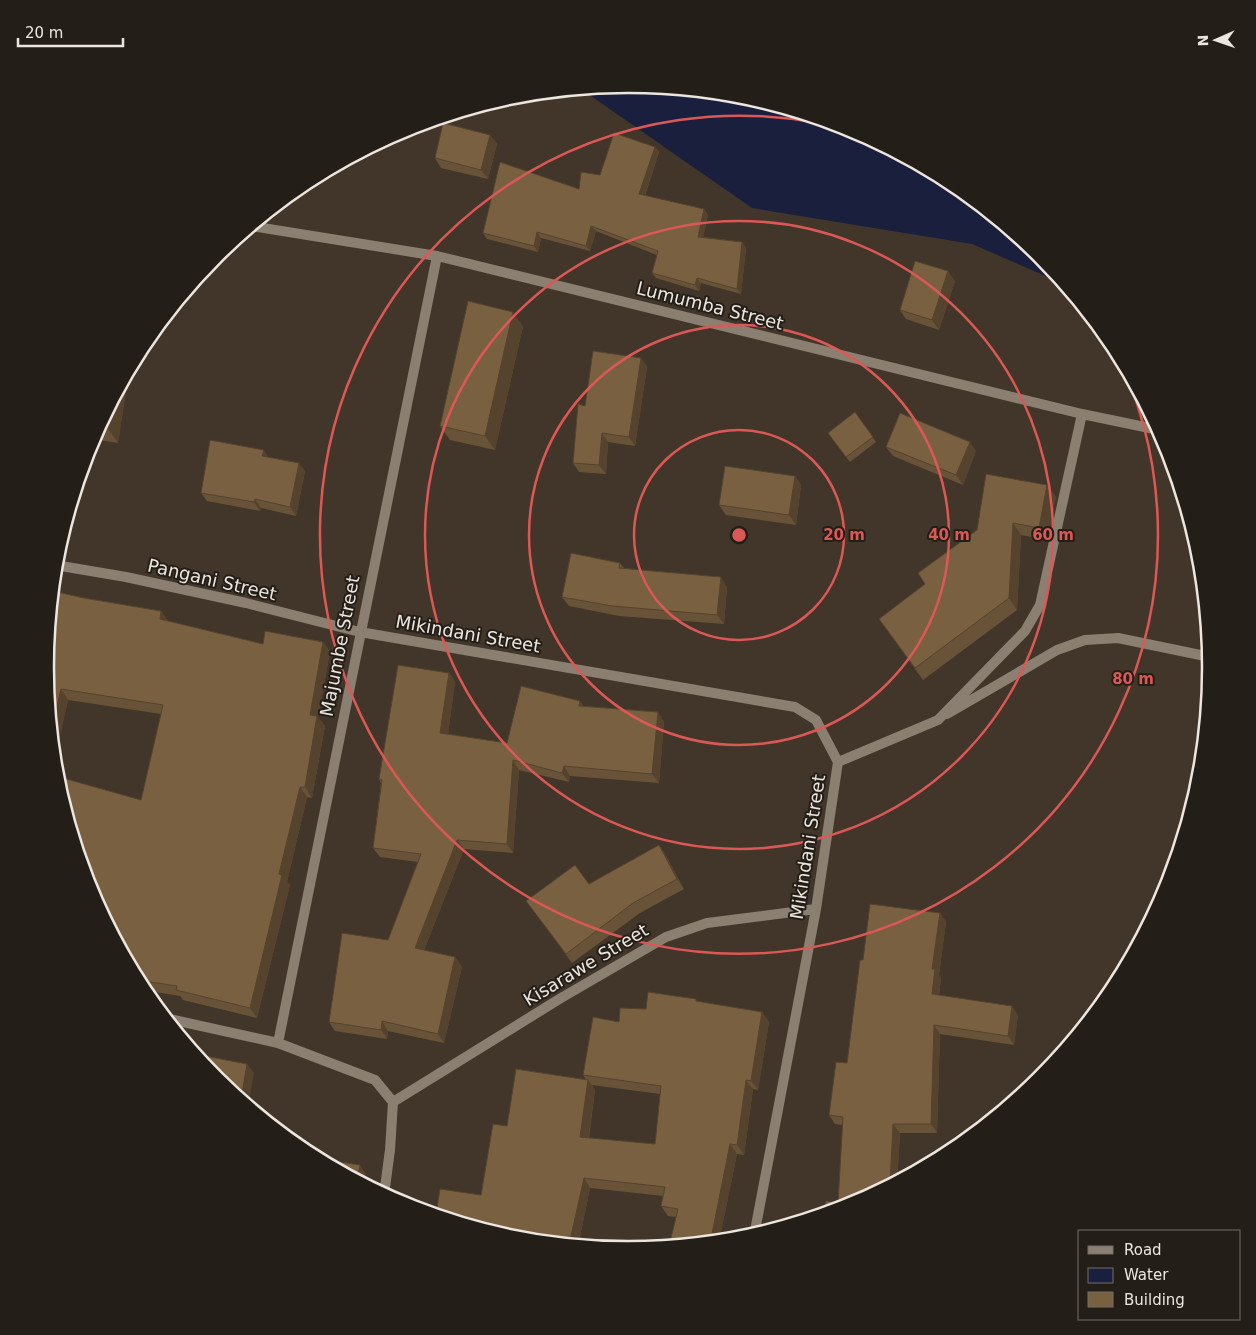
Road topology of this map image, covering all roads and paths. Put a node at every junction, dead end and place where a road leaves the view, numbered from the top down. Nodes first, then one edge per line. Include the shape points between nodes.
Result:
1 (259, 227) edge
2 (437, 256) junction
3 (1082, 414) junction
4 (1150, 428) edge
5 (63, 566) edge
6 (360, 632) junction
7 (1202, 655) edge
8 (938, 720) junction
9 (838, 762) junction
10 (816, 909) junction
11 (175, 1020) edge
12 (278, 1043) junction
13 (393, 1102) junction
14 (385, 1188) edge
15 (756, 1227) edge

1 - 2 street, Lumumba Street
2 - 3 street, Lumumba Street
2 - 6 street, Majumbe Street
3 - 4 street, Lumumba Street
3 - 8 street via 1040,605 1025,631
5 - 6 street, Pangani Street via 246,603
6 - 9 street, Mikindani Street via 795,708 816,720
6 - 12 street, Majumbe Street
7 - 8 street via 1118,638 1084,640 1057,650
8 - 9 street
9 - 10 street, Mikindani Street
10 - 13 street, Kisarawe Street via 707,923 666,937
10 - 15 street, Mikindani Street
11 - 12 street
12 - 13 street via 375,1080
13 - 14 street

